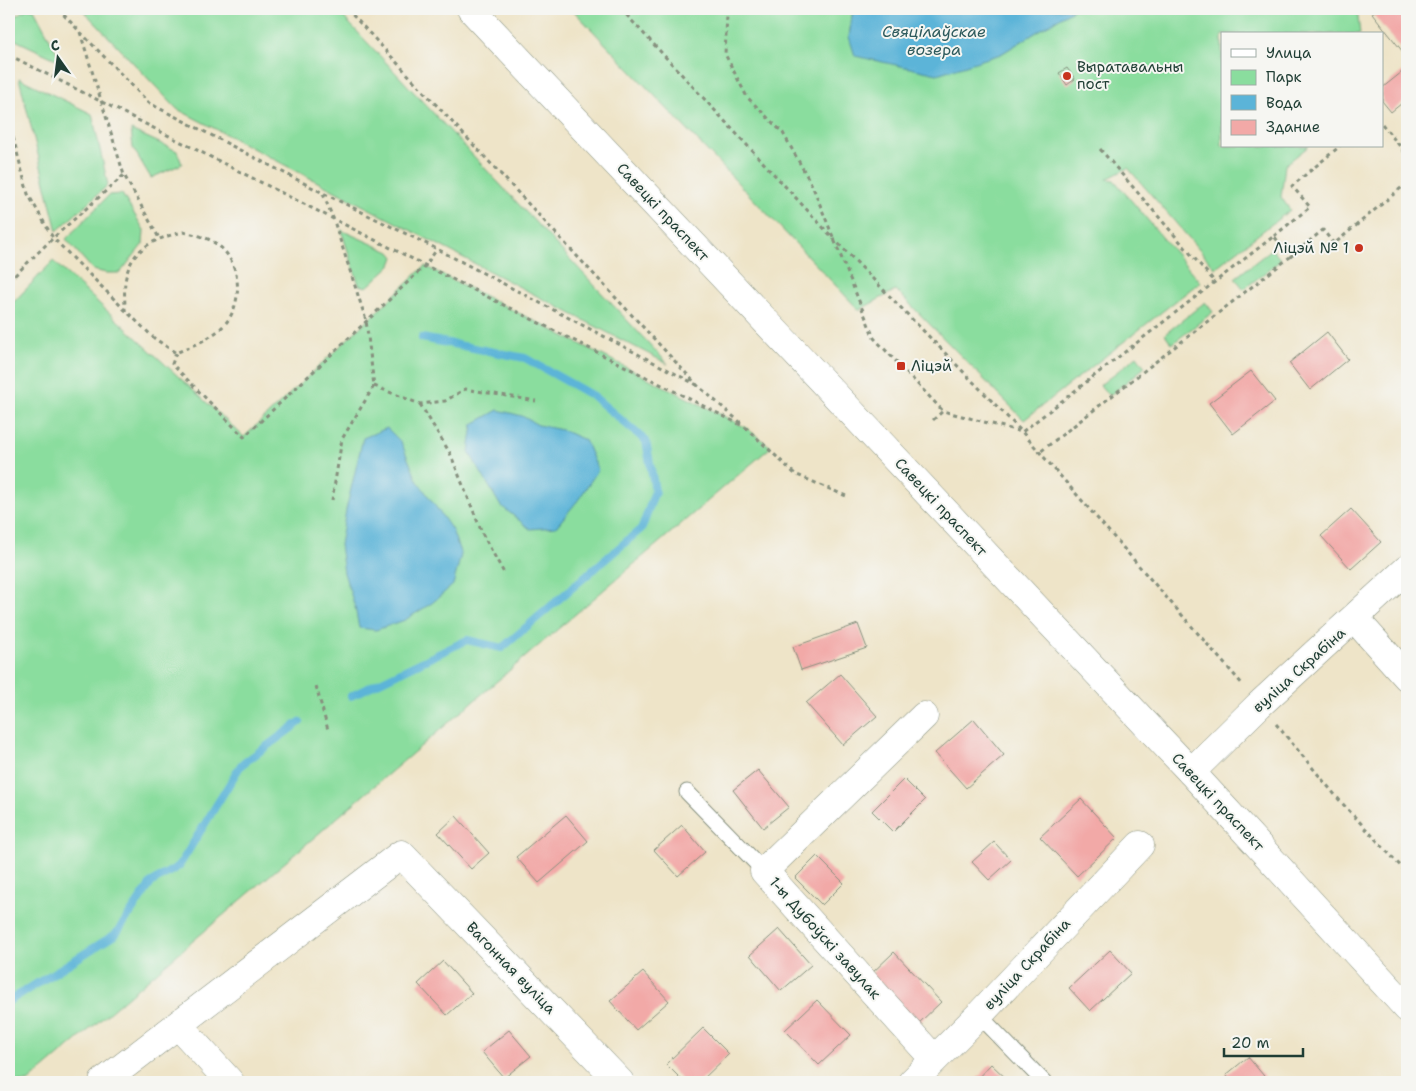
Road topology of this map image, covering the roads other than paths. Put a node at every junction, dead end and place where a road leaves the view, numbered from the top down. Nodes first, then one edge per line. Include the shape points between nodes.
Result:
1 (471, 9) edge
2 (1407, 569) edge
3 (1355, 618) junction
4 (1407, 677) edge
5 (924, 716) dead end
6 (1191, 772) junction
7 (687, 792) dead end
8 (1140, 844) dead end
9 (764, 871) junction
10 (1407, 1008) edge
11 (979, 1014) junction
12 (178, 1024) junction
13 (934, 1059) junction
14 (103, 1082) edge
15 (230, 1082) edge
16 (620, 1082) edge
17 (912, 1082) edge
18 (1044, 1082) edge

1 - 6 street, Савецкі праспект
2 - 3 street, вуліца Скрабіна
3 - 4 street
3 - 6 street, вуліца Скрабіна via 1259,704
5 - 9 street, 1-ы Дубоўскі завулак
6 - 10 street, Савецкі праспект
7 - 9 lane
8 - 11 street, вуліца Скрабіна
9 - 13 street, 1-ы Дубоўскі завулак
11 - 13 street, вуліца Скрабіна
11 - 18 lane
12 - 14 street
12 - 15 street
12 - 16 street, Вагонная вуліца via 401,854
13 - 17 street, вуліца Скрабіна

